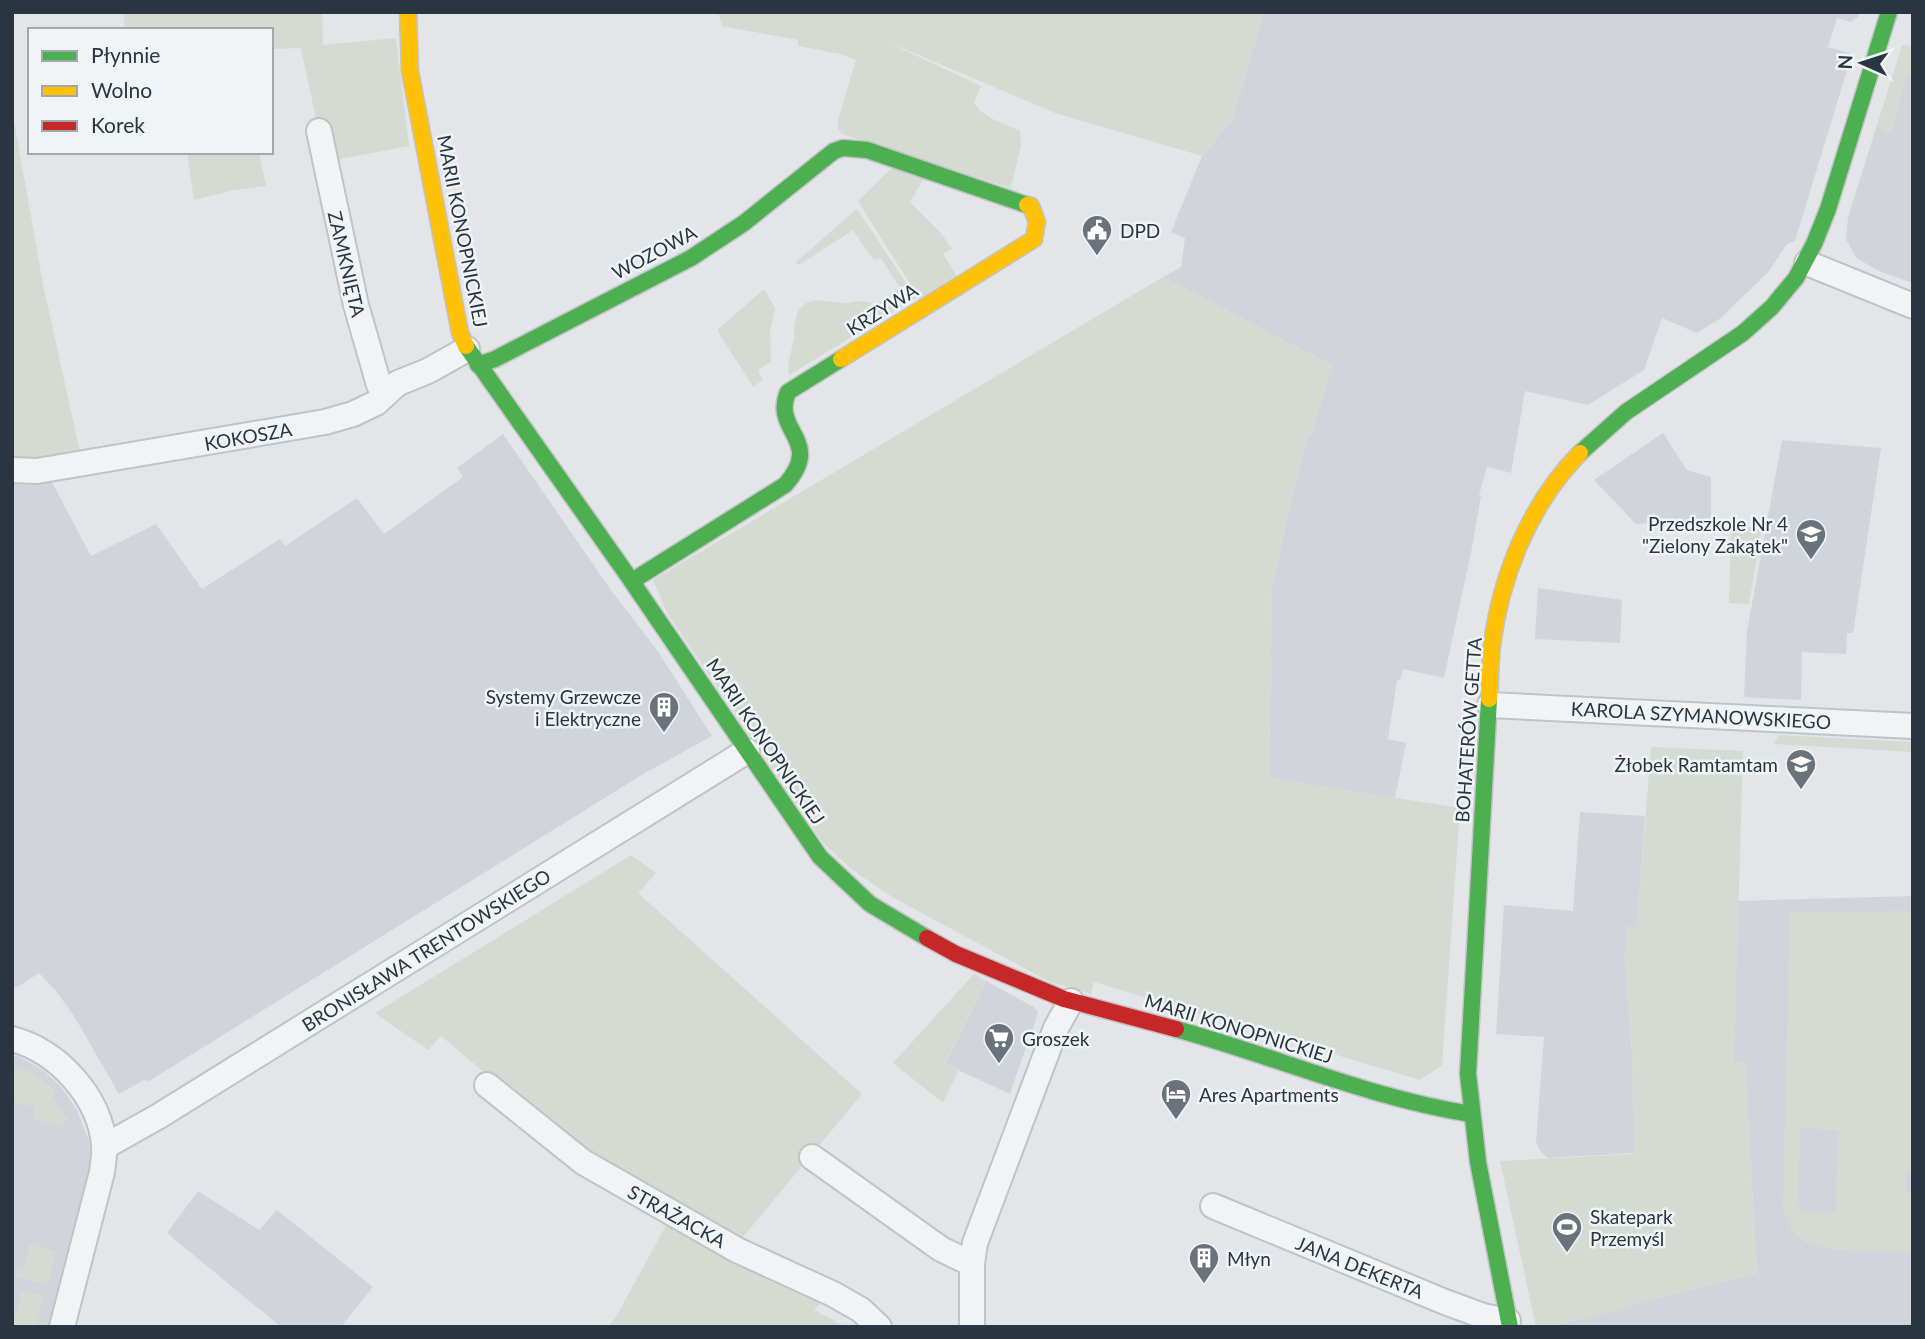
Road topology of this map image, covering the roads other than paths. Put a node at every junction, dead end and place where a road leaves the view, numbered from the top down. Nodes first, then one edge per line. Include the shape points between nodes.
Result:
1 (408, 12) edge
2 (1889, 12) edge
3 (319, 131) dead end
4 (834, 151) joint
5 (1807, 263) junction
6 (1913, 306) edge
7 (472, 357) junction
8 (386, 393) junction
9 (12, 470) edge
10 (632, 581) junction
11 (1490, 705) junction
12 (1913, 726) edge
13 (747, 751) junction
14 (1070, 1001) junction
15 (12, 1039) edge
16 (487, 1085) dead end
17 (1471, 1114) junction
18 (104, 1147) junction
19 (812, 1157) dead end
20 (1213, 1206) dead end
21 (972, 1264) junction
22 (1509, 1324) edge
23 (876, 1326) edge
24 (62, 1327) edge
25 (972, 1327) edge

1 - 7 street, MARII KONOPNICKIEJ via 410,71 460,333
2 - 5 street, BOHATERÓW GETTA via 1828,212
3 - 8 street, ZAMKNIĘTA via 356,306 379,385
4 - 7 street, WOZOWA via 744,223 691,258 495,359
4 - 10 street, KRZYWA via 867,150 1031,206 1037,214 1034,239 788,392 783,406 801,453 798,470 785,485
5 - 6 street
5 - 11 street, BOHATERÓW GETTA via 1767,312 1604,428 1556,477 1536,507 1500,600 1492,645
7 - 8 street, KOKOSZA via 398,383
7 - 10 street, MARII KONOPNICKIEJ
8 - 9 street, KOKOSZA via 353,414 325,422 37,471
10 - 13 street, MARII KONOPNICKIEJ
11 - 12 street, KAROLA SZYMANOWSKIEGO
11 - 17 street, BOHATERÓW GETTA via 1468,1074
13 - 14 street, MARII KONOPNICKIEJ via 820,857 870,905 956,954
13 - 18 street, BRONISŁAWA TRENTOWSKIEGO
14 - 17 street, MARII KONOPNICKIEJ via 1319,1075
14 - 21 street via 977,1238
15 - 18 street via 52,1057 70,1074 100,1123
16 - 23 street, STRAŻACKA via 583,1162 737,1250 833,1294 861,1310
17 - 22 street, BOHATERÓW GETTA
18 - 24 street via 102,1172
19 - 21 street via 941,1249
20 - 22 street, JANA DEKERTA
21 - 25 street

